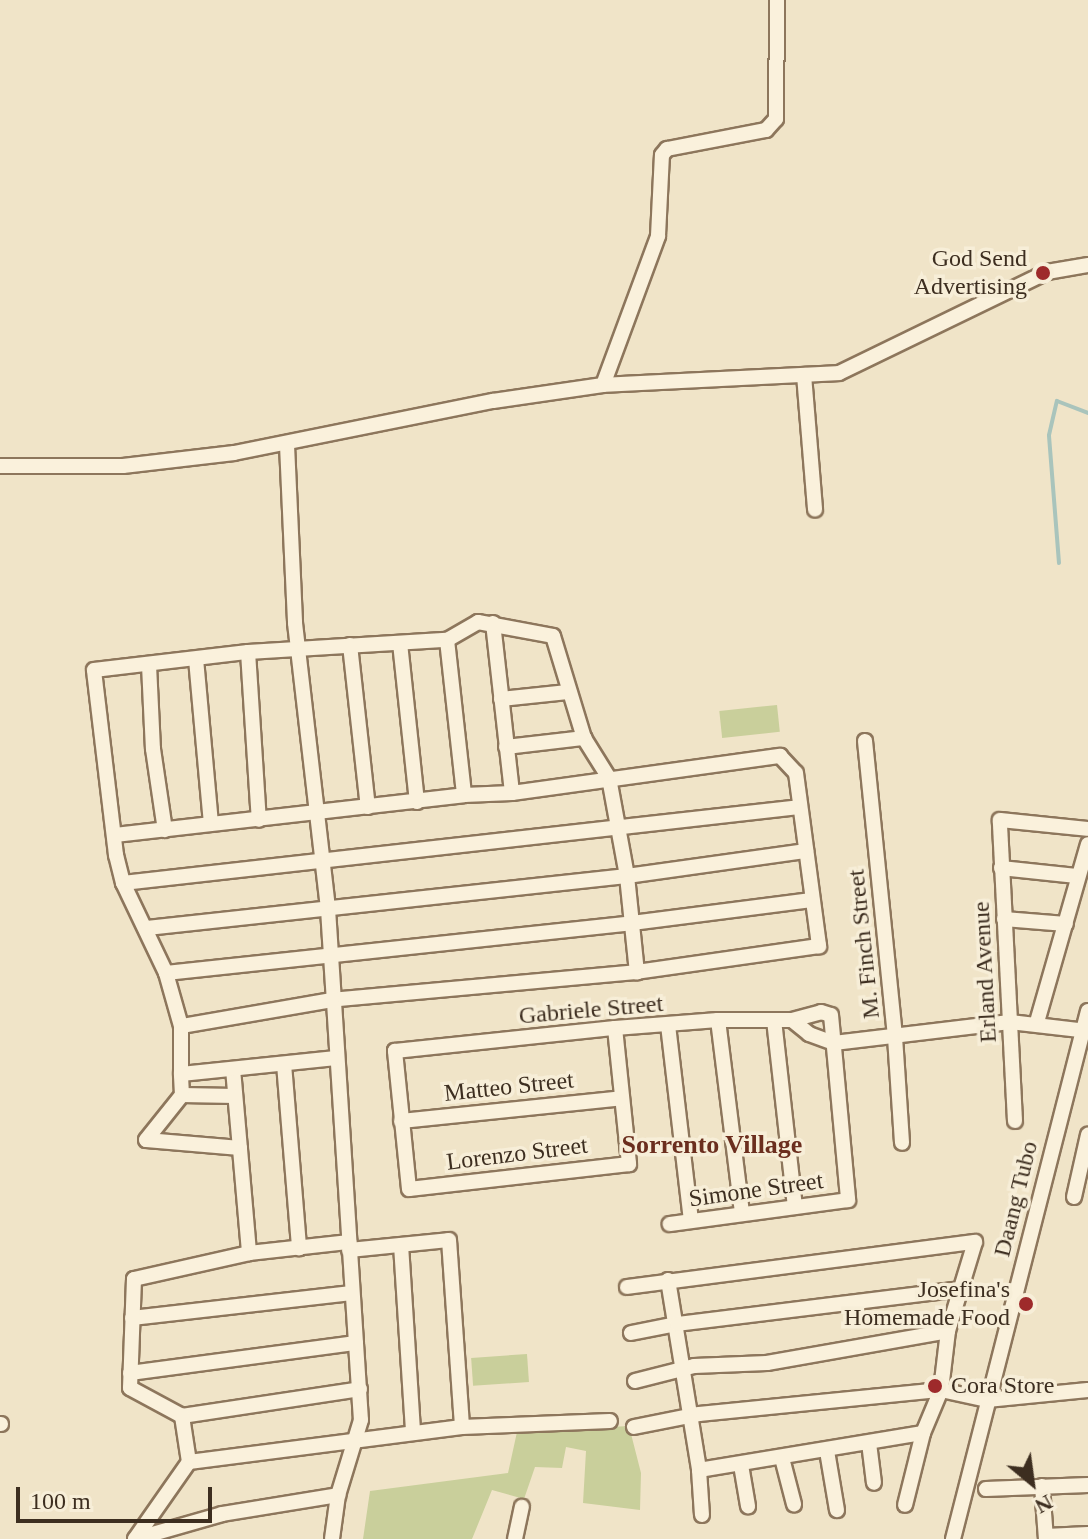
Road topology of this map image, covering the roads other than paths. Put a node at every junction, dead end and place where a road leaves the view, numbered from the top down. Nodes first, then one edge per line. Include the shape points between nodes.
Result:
1 (777, 0) edge
2 (1088, 265) edge
3 (804, 375) junction
4 (603, 385) junction
5 (287, 445) junction
6 (0, 466) edge
7 (815, 510) dead end
8 (493, 623) junction
9 (447, 640) junction
10 (400, 643) junction
11 (350, 645) junction
12 (298, 649) junction
13 (248, 652) junction
14 (196, 659) junction
15 (149, 665) junction
16 (568, 692) junction
17 (501, 699) junction
18 (584, 738) junction
19 (865, 741) dead end
20 (506, 747) junction
21 (609, 778) junction
22 (512, 793) junction
23 (464, 795) junction
24 (417, 802) junction
25 (368, 807) junction
26 (799, 807) junction
27 (317, 814) junction
28 (259, 820) junction
29 (211, 823) junction
30 (618, 828) junction
31 (1088, 829) edge
32 (165, 830) junction
33 (115, 835) junction
34 (1088, 844) edge
35 (806, 851) junction
36 (322, 862) junction
37 (1001, 868) junction
38 (627, 876) junction
39 (1077, 876) junction
40 (123, 883) junction
41 (812, 900) junction
42 (328, 909) junction
43 (1004, 919) junction
44 (632, 923) junction
45 (1066, 924) junction
46 (147, 928) junction
47 (331, 956) junction
48 (637, 972) junction
49 (166, 973) junction
50 (332, 1000) junction
51 (1088, 1011) edge
52 (718, 1020) junction
53 (774, 1020) junction
54 (792, 1020) junction
55 (1010, 1022) junction
56 (1037, 1022) junction
57 (668, 1025) junction
58 (181, 1026) junction
59 (615, 1028) junction
60 (1085, 1031) edge
61 (895, 1037) junction
62 (837, 1043) junction
63 (336, 1058) junction
64 (284, 1064) junction
65 (233, 1069) junction
66 (181, 1074) junction
67 (182, 1095) junction
68 (235, 1096) junction
69 (622, 1098) junction
70 (401, 1121) junction
71 (1015, 1121) dead end
72 (1088, 1135) edge
73 (902, 1143) dead end
74 (240, 1148) junction
75 (1074, 1197) dead end
76 (795, 1207) junction
77 (742, 1214) junction
78 (691, 1221) junction
79 (670, 1224) dead end
80 (401, 1245) junction
81 (349, 1246) junction
82 (299, 1248) junction
83 (249, 1253) junction
84 (668, 1280) junction
85 (627, 1287) dead end
86 (961, 1289) junction
87 (352, 1293) junction
88 (132, 1318) junction
89 (677, 1324) junction
90 (948, 1331) junction
91 (631, 1333) dead end
92 (356, 1343) junction
93 (681, 1369) junction
94 (130, 1373) junction
95 (635, 1381) dead end
96 (360, 1389) junction
97 (941, 1390) junction
98 (1088, 1390) edge
99 (987, 1400) junction
100 (182, 1416) junction
101 (690, 1417) junction
102 (610, 1421) dead end
103 (462, 1427) junction
104 (634, 1427) dead end
105 (413, 1433) junction
106 (923, 1433) junction
107 (352, 1441) junction
108 (869, 1443) junction
109 (827, 1451) junction
110 (782, 1458) junction
111 (189, 1462) junction
112 (741, 1465) junction
113 (699, 1470) junction
114 (874, 1483) dead end
115 (1088, 1485) edge
116 (1042, 1486) junction
117 (986, 1489) dead end
118 (338, 1495) junction
119 (794, 1504) dead end
120 (905, 1505) dead end
121 (748, 1506) dead end
122 (522, 1507) dead end
123 (837, 1510) dead end
124 (702, 1515) dead end
125 (1088, 1534) edge
126 (1046, 1538) edge
127 (135, 1539) edge
128 (332, 1539) edge
129 (515, 1539) edge
130 (953, 1539) edge

1 - 4 street via 776,119 766,130 667,149 662,155 658,236
2 - 3 street via 1047,272 839,373
3 - 4 street
3 - 7 street
4 - 5 street via 493,401
5 - 6 street via 123,466
5 - 12 street
8 - 9 street via 478,622
8 - 16 street via 553,636
8 - 17 street
9 - 10 street
9 - 23 street
10 - 11 street
10 - 24 street
11 - 12 street
11 - 25 street
12 - 13 street
12 - 27 street
13 - 14 street
13 - 28 street
14 - 15 street
14 - 29 street
15 - 32 street via 153,749
15 - 33 street via 94,670
16 - 17 street
16 - 18 street
17 - 20 street
18 - 20 street
18 - 21 street
19 - 61 street, M. Finch Street
20 - 22 street
21 - 22 street
21 - 26 street via 780,756 796,773
21 - 30 street
22 - 23 street
23 - 24 street
24 - 25 street
25 - 27 street
26 - 30 street
26 - 35 street
27 - 28 street
27 - 36 street
28 - 29 street
29 - 32 street
30 - 36 street
30 - 38 street
31 - 37 street, Erland Avenue via 1000,820
32 - 33 street
33 - 40 street
34 - 39 street
35 - 38 street
35 - 41 street
36 - 40 street
36 - 42 street
37 - 39 street
37 - 43 street, Erland Avenue
38 - 42 street
38 - 44 street
39 - 45 street
40 - 46 street
41 - 44 street
41 - 48 street via 819,946
42 - 46 street
42 - 47 street
43 - 45 street
43 - 55 street, Erland Avenue
44 - 47 street
44 - 48 street
45 - 56 street
46 - 49 street
47 - 49 street
47 - 50 street
48 - 50 street
49 - 58 street
50 - 58 street
50 - 63 street
51 - 60 street, Daang Tubo
52 - 53 street, Gabriele Street
52 - 57 street, Gabriele Street
52 - 77 street
53 - 54 street, Gabriele Street
53 - 76 street
54 - 62 street via 809,1034
54 - 62 street, Gabriele Street via 830,1014
55 - 56 street
55 - 61 street
55 - 71 street, Erland Avenue
56 - 60 street
57 - 59 street, Gabriele Street
57 - 78 street
58 - 66 street
59 - 69 street
59 - 70 street, Gabriele Street via 395,1051
60 - 99 street, Daang Tubo
61 - 62 street
61 - 73 street, M. Finch Street
62 - 76 street, Simone Street via 848,1200
63 - 64 street
63 - 81 street
64 - 65 street
64 - 82 street
65 - 66 street
65 - 68 street
66 - 67 street
67 - 68 street
67 - 74 street via 146,1140
68 - 74 street
69 - 70 street, Matteo Street
69 - 70 street, Lorenzo Street via 629,1164 409,1189
72 - 75 street
74 - 83 street
76 - 77 street, Simone Street
77 - 78 street, Simone Street
78 - 79 street, Simone Street
80 - 81 street
80 - 103 street via 449,1240
80 - 105 street
81 - 82 street
81 - 87 street
82 - 83 street
83 - 88 street via 134,1279
84 - 85 street
84 - 86 street via 975,1242
84 - 89 street
86 - 89 street
86 - 90 street
87 - 88 street
87 - 92 street
88 - 94 street
89 - 91 street
89 - 93 street
90 - 93 street via 767,1363
90 - 97 street
92 - 94 street
92 - 96 street
93 - 95 street
93 - 101 street
94 - 100 street via 130,1388
96 - 100 street
96 - 107 street via 361,1420
97 - 99 street
97 - 101 street
97 - 106 street
98 - 99 street
99 - 130 street, Daang Tubo
100 - 111 street
101 - 104 street
101 - 113 street
102 - 103 street
103 - 105 street
105 - 107 street
106 - 108 street
106 - 120 street
107 - 111 street
107 - 118 street
108 - 109 street
108 - 114 street
109 - 110 street
109 - 123 street
110 - 112 street
110 - 119 street
111 - 127 street
112 - 113 street
112 - 121 street
113 - 124 street
115 - 116 street
116 - 117 street
116 - 126 street
118 - 127 street via 222,1514
118 - 128 street
122 - 129 street
125 - 126 street

